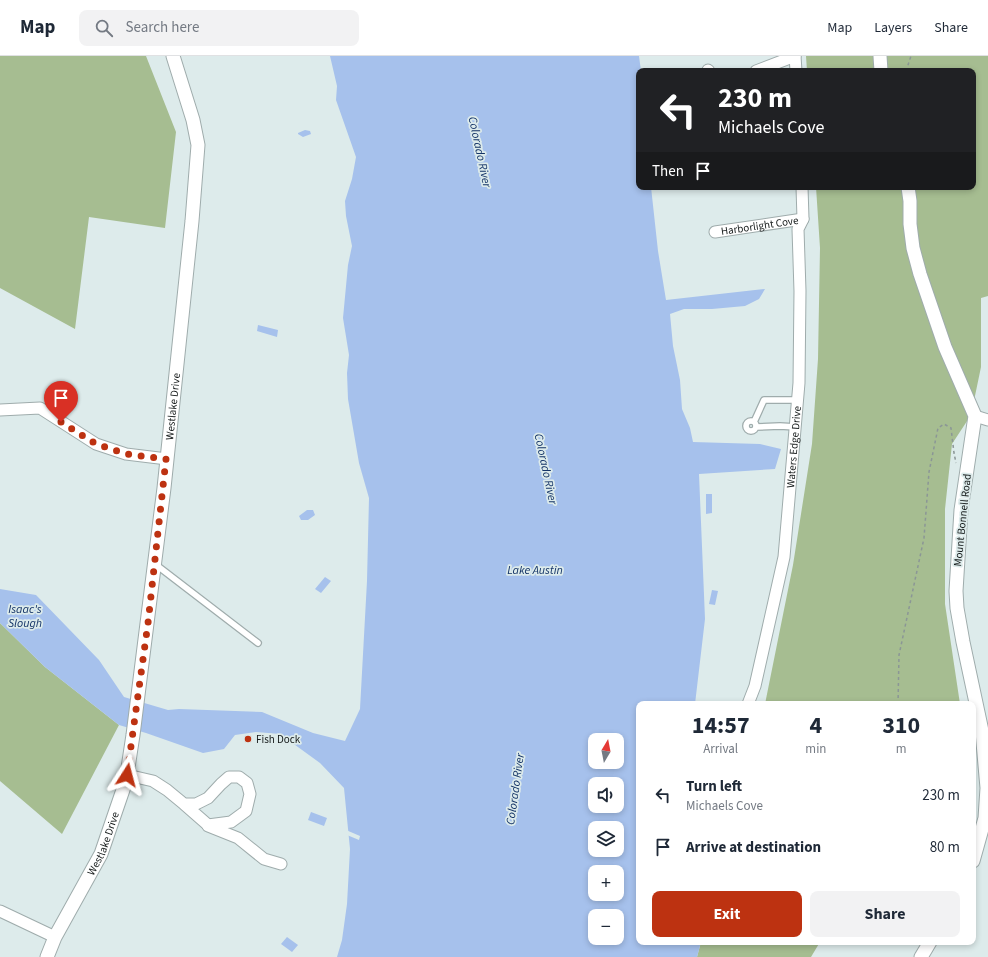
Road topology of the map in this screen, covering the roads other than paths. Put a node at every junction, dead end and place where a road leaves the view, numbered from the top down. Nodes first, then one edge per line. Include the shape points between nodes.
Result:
1 (173, 56) edge
2 (795, 56) edge
3 (880, 56) edge
4 (764, 68) edge
5 (796, 68) edge
6 (882, 68) edge
7 (802, 190) edge
8 (908, 190) edge
9 (803, 219) junction
10 (715, 232) dead end
11 (798, 400) junction
12 (0, 410) edge
13 (975, 416) junction
14 (988, 420) edge
15 (796, 427) junction
16 (166, 459) junction
17 (155, 564) junction
18 (258, 643) dead end
19 (749, 701) edge
20 (976, 701) edge
21 (976, 703) edge
22 (127, 775) junction
23 (184, 804) junction
24 (208, 825) junction
25 (976, 850) edge
26 (281, 864) dead end
27 (0, 911) edge
28 (55, 936) junction
29 (928, 945) edge
30 (47, 957) edge
31 (921, 957) edge

1 - 16 street, Westlake Drive via 198,145
2 - 4 street
2 - 5 street
3 - 6 street
7 - 9 street, Waters Edge Drive
8 - 13 street via 913,248 920,274 945,347
9 - 10 street, Harborlight Cove
9 - 11 street, Waters Edge Drive via 798,229
11 - 15 street, Waters Edge Drive
11 - 15 lane via 764,400 755,424
12 - 16 street via 40,408 96,444 126,454
13 - 14 street
13 - 20 street, Mount Bonnell Road via 961,510 956,591 963,642
15 - 19 street, Waters Edge Drive via 784,556 755,686
16 - 17 street, Westlake Drive
17 - 18 lane
17 - 22 street, Westlake Drive
21 - 25 street, Mount Bonnell Road via 982,731 986,781 985,818
22 - 23 street via 152,781
22 - 28 street, Westlake Drive via 101,854
23 - 24 street
23 - 24 street via 196,804 208,798 229,777 239,777 246,784 250,794 246,811 231,822
24 - 26 street via 238,838 264,859
27 - 28 street
28 - 30 street, Westlake Drive
29 - 31 street

